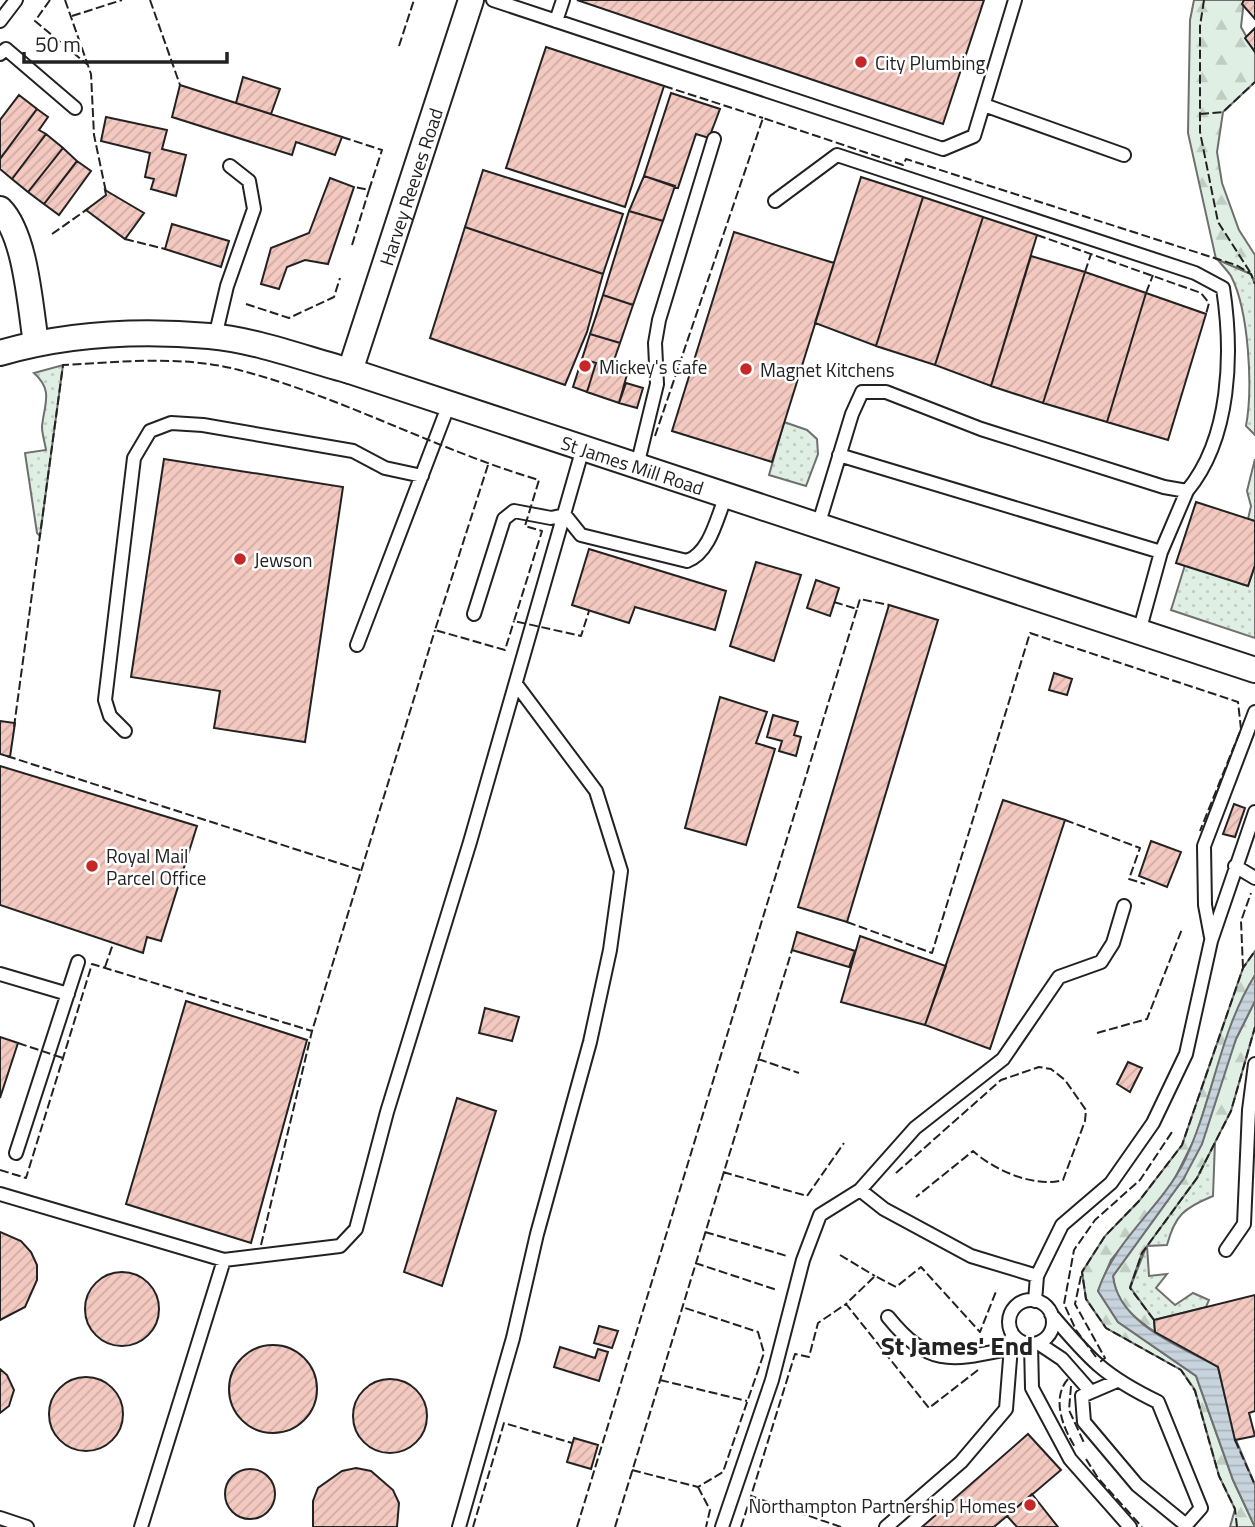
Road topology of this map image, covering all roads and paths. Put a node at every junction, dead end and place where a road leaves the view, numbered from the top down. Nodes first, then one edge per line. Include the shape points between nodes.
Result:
1 (16, 0) edge
2 (471, 0) edge
3 (494, 0) edge
4 (563, 0) edge
5 (1015, 0) edge
6 (0, 21) edge
7 (556, 21) junction
8 (2, 49) edge
9 (984, 105) junction
10 (75, 108) dead end
11 (714, 139) dead end
12 (1124, 155) dead end
13 (230, 166) dead end
14 (775, 201) dead end
15 (0, 209) edge
16 (215, 337) junction
17 (36, 343) junction
18 (0, 353) edge
19 (350, 371) junction
20 (449, 404) junction
21 (583, 448) junction
22 (839, 455) junction
23 (637, 466) junction
24 (422, 476) junction
25 (1187, 491) junction
26 (726, 496) junction
27 (565, 515) junction
28 (818, 526) junction
29 (1161, 552) junction
30 (474, 614) dead end
31 (1139, 632) junction
32 (357, 645) dead end
33 (1255, 670) edge
34 (516, 684) junction
35 (1255, 712) edge
36 (125, 731) dead end
37 (1255, 812) edge
38 (1235, 866) junction
39 (1255, 878) edge
40 (1124, 906) dead end
41 (1211, 941) junction
42 (78, 962) dead end
43 (0, 974) edge
44 (68, 994) junction
45 (1255, 1064) edge
46 (16, 1153) dead end
47 (860, 1190) junction
48 (0, 1194) edge
49 (1226, 1250) dead end
50 (224, 1260) junction
51 (1037, 1276) junction
52 (1035, 1301) junction
53 (1051, 1314) junction
54 (888, 1317) dead end
55 (1012, 1341) junction
56 (1034, 1344) junction
57 (1117, 1381) junction
58 (1091, 1392) junction
59 (0, 1518) edge
60 (27, 1527) edge
61 (141, 1527) edge
62 (459, 1527) edge
63 (722, 1527) edge
64 (886, 1527) edge
65 (1130, 1527) edge

1 - 6 lane
2 - 19 street, Harvey Reeves Road
3 - 7 lane
4 - 7 lane
5 - 9 lane
7 - 9 lane via 943,149 974,136
8 - 10 lane
9 - 12 lane
11 - 23 lane via 659,320 657,384
13 - 16 lane via 249,181 254,209
14 - 25 lane via 837,155 1183,269 1223,288 1229,326 1226,395 1203,472
15 - 17 street via 9,218 22,262
16 - 17 street, St James Mill Road via 117,335
16 - 19 street, St James Mill Road
17 - 18 street, St James Mill Road
19 - 20 street, St James Mill Road
20 - 21 street, St James Mill Road
20 - 24 lane
21 - 23 street, St James Mill Road
21 - 27 lane
22 - 25 lane via 862,392 886,392 981,429
22 - 28 lane
22 - 29 lane
23 - 26 street, St James Mill Road
24 - 32 lane
24 - 36 lane via 385,468 353,451 285,437 171,424 150,431 134,458 105,700 110,716
25 - 29 lane
26 - 27 lane via 705,547 687,561 581,534
26 - 28 street, St James Mill Road
27 - 30 lane via 551,518 514,511 504,519
27 - 34 lane
28 - 31 street, St James Mill Road
29 - 31 lane
31 - 33 street, St James Mill Road
34 - 50 lane via 356,1229 341,1246
34 - 62 lane via 596,791 621,871 590,1042
35 - 41 lane via 1204,846
37 - 38 lane
38 - 39 lane
38 - 41 lane
40 - 47 lane via 1101,962 1059,977 1003,1059 915,1128
41 - 51 lane via 1186,1054 1153,1124 1111,1183 1062,1224
42 - 44 lane
43 - 44 lane
44 - 46 lane
45 - 49 lane via 1244,1224
47 - 51 lane via 884,1209 971,1256
47 - 63 lane via 820,1215 803,1260 772,1380
48 - 50 lane
50 - 61 lane
51 - 52 lane
52 - 53 lane
52 - 55 lane via 1021,1303 1011,1313
53 - 56 lane via 1052,1328
53 - 57 lane via 1092,1363
54 - 55 lane via 927,1352 950,1360
55 - 56 lane
55 - 64 lane via 1006,1409 961,1462
56 - 58 lane via 1062,1359
56 - 65 lane via 1032,1388 1070,1459
57 - 58 lane
57 - 58 lane via 1158,1402 1201,1508 1186,1525 1137,1485 1084,1422 1082,1396
59 - 60 lane

